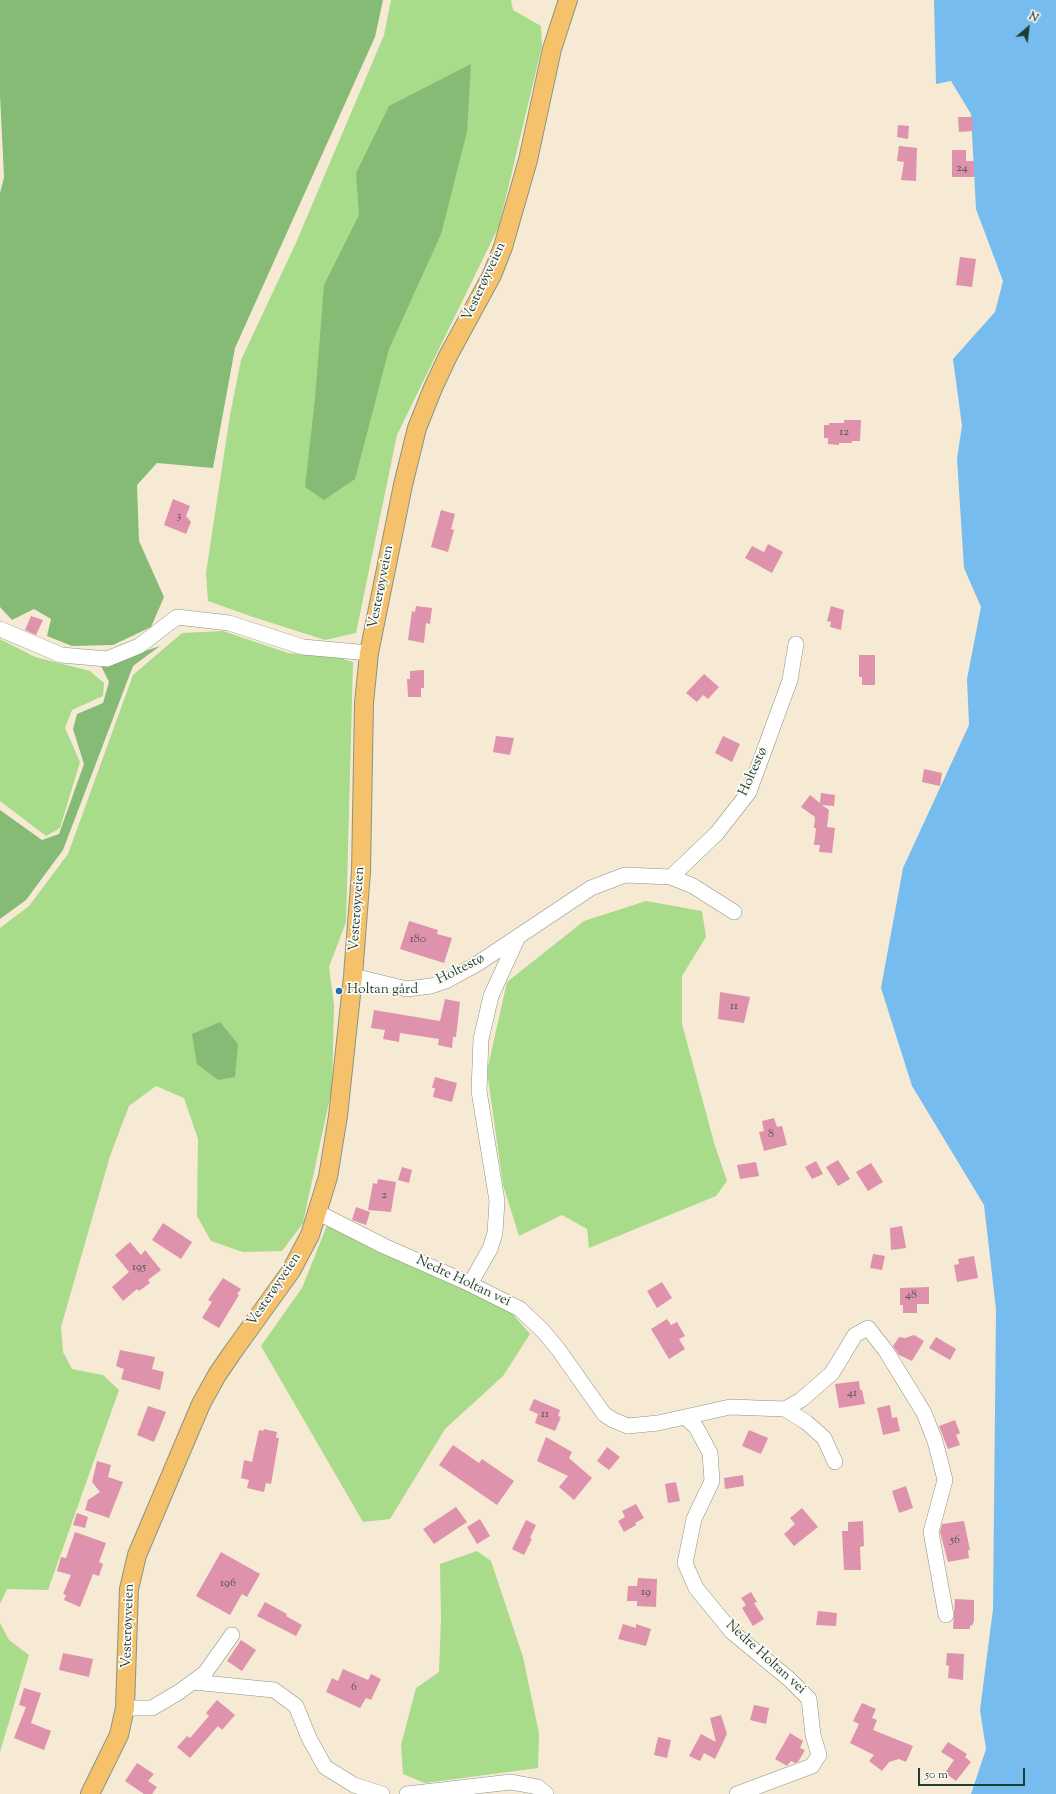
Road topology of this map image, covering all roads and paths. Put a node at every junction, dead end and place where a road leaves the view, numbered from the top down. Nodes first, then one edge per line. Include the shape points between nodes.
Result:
1 (568, 0) edge
2 (0, 629) edge
3 (796, 644) dead end
4 (369, 653) junction
5 (672, 877) junction
6 (734, 912) dead end
7 (518, 937) junction
8 (353, 976) junction
9 (317, 1212) junction
10 (470, 1284) junction
11 (785, 1409) junction
12 (685, 1417) junction
13 (835, 1462) dead end
14 (946, 1615) dead end
15 (232, 1634) dead end
16 (193, 1682) junction
17 (125, 1708) junction
18 (90, 1794) edge
19 (382, 1794) edge
20 (406, 1794) edge
21 (546, 1794) edge
22 (736, 1794) edge

1 - 4 main road, Vesterøyveien via 552,49 528,160 503,247 492,275 448,356 417,428
2 - 4 street via 61,655 107,659 139,646 177,617 229,623 303,647
3 - 5 street, Holtestø via 790,680 749,792 717,833
4 - 8 main road, Vesterøyveien via 364,703 361,872
5 - 6 street, Holtestø via 693,886
5 - 7 street, Holtestø via 625,874 591,888
7 - 8 street, Holtestø via 477,964 431,986 407,989
7 - 10 street, Holtestø via 491,996 481,1039 479,1091 497,1200 495,1233 490,1249
8 - 9 main road, Vesterøyveien via 336,1131 328,1177
9 - 10 street, Nedre Holtan vei via 384,1246
9 - 17 main road, Vesterøyveien via 310,1234 291,1271 217,1375 201,1404 137,1555 129,1589
10 - 12 street, Nedre Holtan vei via 520,1309 535,1323 558,1349 604,1414 613,1420 628,1426
11 - 12 street, Nedre Holtan vei via 730,1407
11 - 13 street via 806,1422 824,1438
11 - 14 street via 801,1400 832,1373 856,1335 868,1328 886,1351 924,1413 937,1447 945,1480 931,1532
12 - 22 street, Nedre Holtan vei via 696,1427 710,1453 712,1481 694,1519 685,1563 696,1588 732,1632 809,1699 813,1735 820,1755 812,1766
15 - 16 street via 205,1673
16 - 17 street via 152,1708
16 - 19 street via 274,1690 296,1706 325,1767 354,1785
17 - 18 main road, Vesterøyveien via 119,1734
20 - 21 street via 511,1782 538,1787

